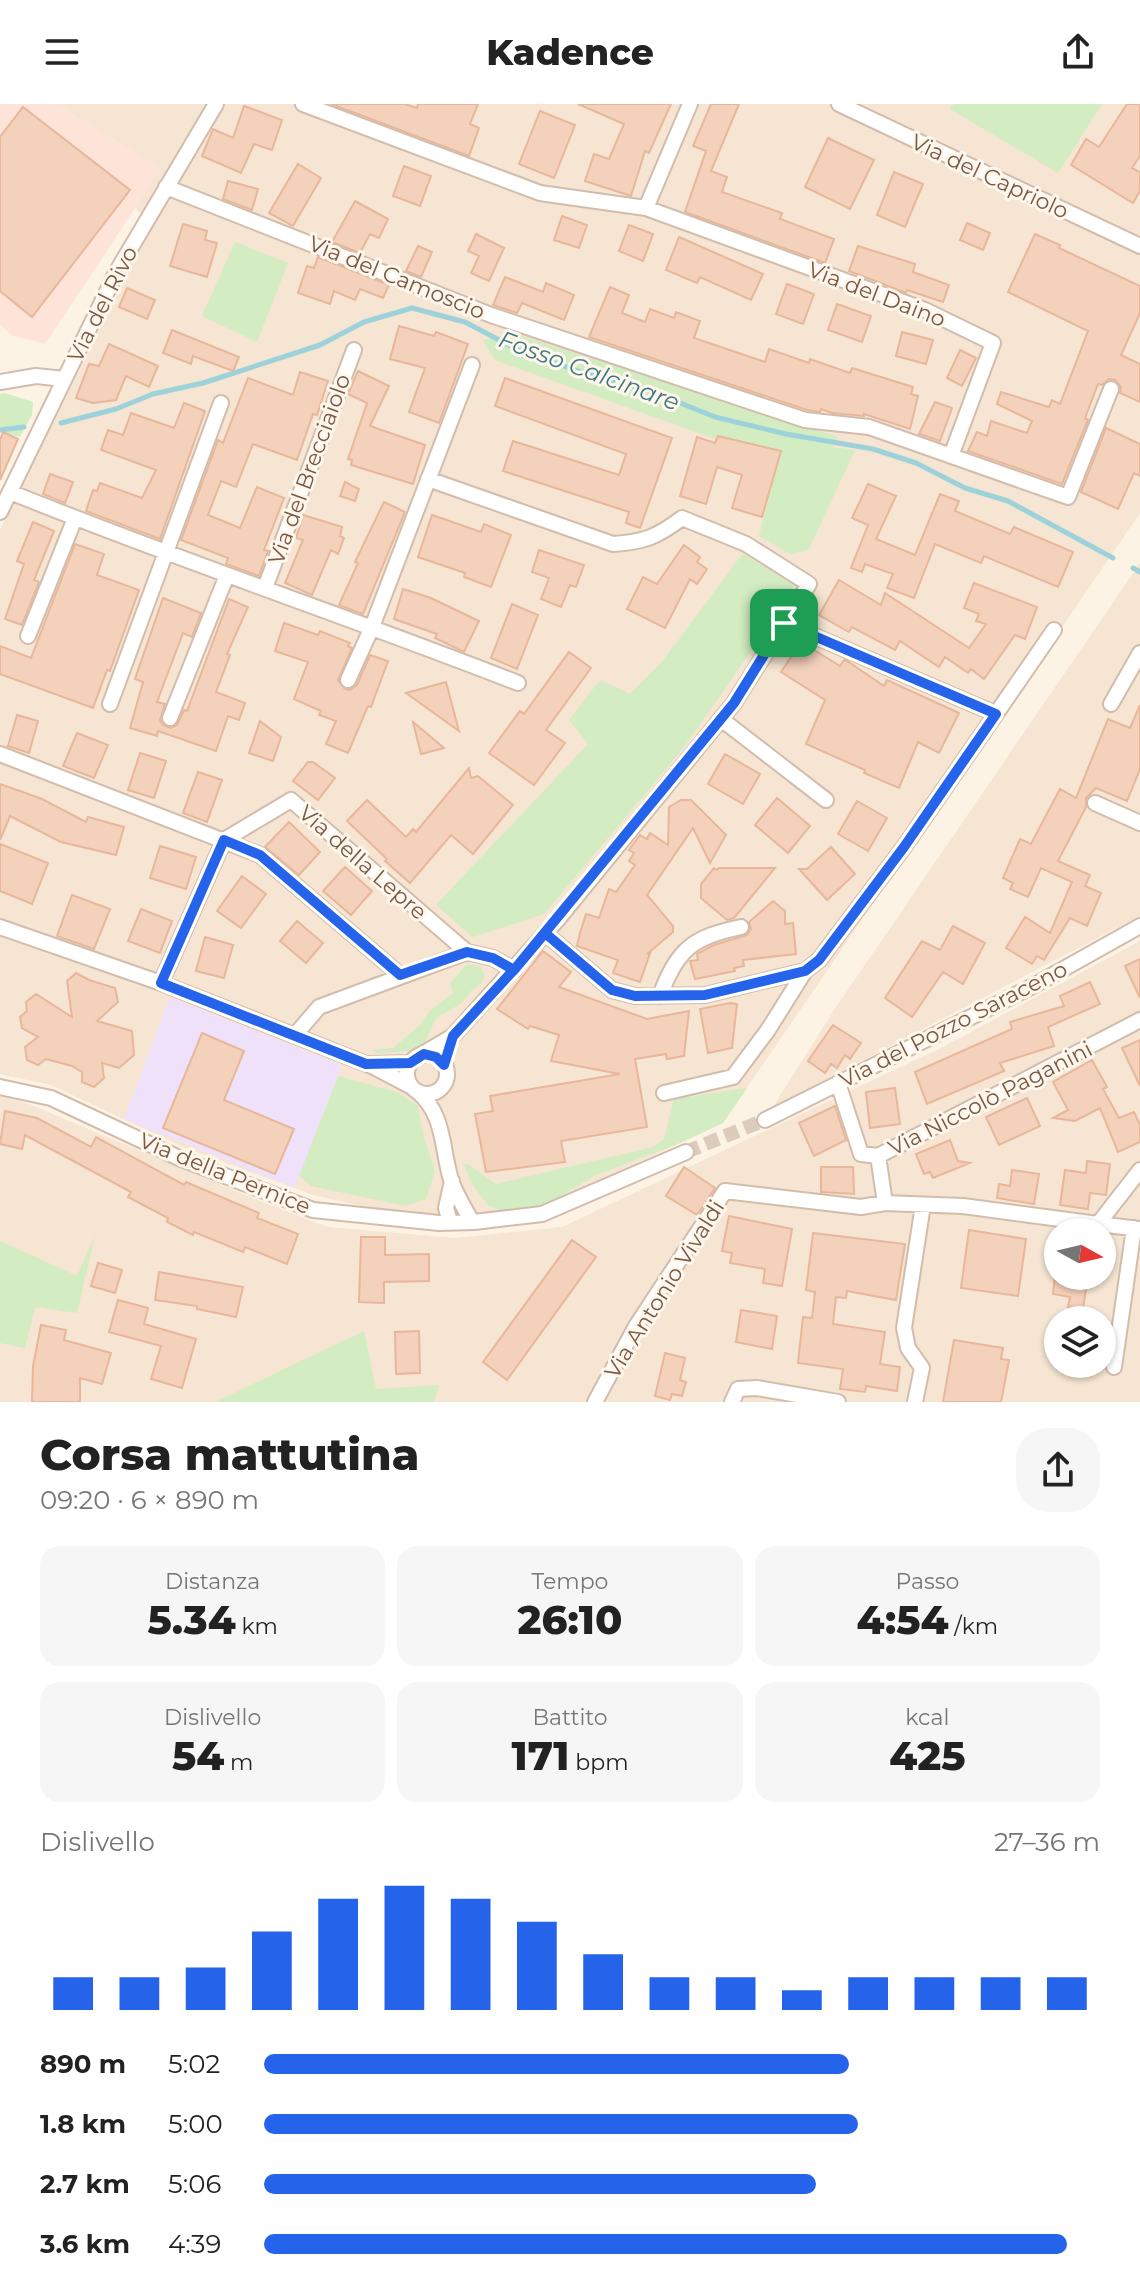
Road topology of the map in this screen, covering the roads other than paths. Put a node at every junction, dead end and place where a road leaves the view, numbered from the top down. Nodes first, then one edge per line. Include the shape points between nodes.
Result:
1 (216, 104) edge
2 (303, 104) edge
3 (690, 104) edge
4 (840, 104) edge
5 (166, 187) junction
6 (646, 208) junction
7 (1140, 246) edge
8 (354, 350) dead end
9 (472, 365) dead end
10 (64, 379) junction
11 (0, 382) edge
12 (1111, 389) dead end
13 (221, 403) dead end
14 (951, 456) junction
15 (428, 479) junction
16 (10, 492) junction
17 (0, 512) edge
18 (75, 518) junction
19 (166, 553) junction
20 (227, 575) junction
21 (265, 588) junction
22 (784, 623) junction
23 (372, 627) junction
24 (1054, 630) dead end
25 (28, 636) dead end
26 (1140, 653) edge
27 (348, 680) dead end
28 (518, 683) dead end
29 (110, 704) dead end
30 (1111, 704) dead end
31 (996, 714) junction
32 (170, 718) dead end
33 (721, 719) junction
34 (0, 754) edge
35 (826, 800) dead end
36 (1095, 803) dead end
37 (1140, 823) edge
38 (224, 840) junction
39 (1140, 926) edge
40 (0, 927) edge
41 (741, 927) dead end
42 (545, 933) junction
43 (467, 952) junction
44 (514, 970) junction
45 (805, 971) junction
46 (400, 975) junction
47 (161, 983) junction
48 (660, 996) junction
49 (1140, 1020) edge
50 (295, 1035) junction
51 (453, 1036) junction
52 (414, 1059) junction
53 (366, 1064) junction
54 (444, 1065) junction
55 (838, 1083) junction
56 (442, 1085) junction
57 (0, 1087) edge
58 (415, 1089) junction
59 (664, 1093) dead end
60 (765, 1120) tunnel mouth
61 (440, 1121) junction
62 (686, 1152) tunnel mouth
63 (878, 1156) junction
64 (1140, 1170) edge
65 (452, 1181) junction
66 (885, 1203) junction
67 (923, 1205) junction
68 (1053, 1218) edge
69 (1103, 1218) edge
70 (450, 1222) junction
71 (472, 1222) junction
72 (1116, 1226) edge
73 (1137, 1229) edge
74 (1116, 1355) edge
75 (595, 1402) edge
76 (732, 1402) edge
77 (838, 1402) edge
78 (915, 1402) edge

1 - 5 street, Via del Rivo
2 - 6 street, Via del Daino via 540,193
3 - 6 street
4 - 7 street, Via del Capriolo
5 - 10 street, Via del Rivo
5 - 14 street, Via del Camoscio via 491,315 805,420 869,427
6 - 14 street, Via del Daino via 925,310 993,343
8 - 21 street, Via del Brecciaiolo
9 - 15 street
10 - 11 street via 36,376
10 - 16 street, Via del Rivo
12 - 14 street, Via del Camoscio via 1068,497
13 - 19 street
15 - 22 street via 613,544 658,536 682,518 746,544 809,584
15 - 23 street
16 - 17 street, Via del Rivo
16 - 18 street, Via del Brecciaiolo
18 - 19 street, Via del Brecciaiolo
18 - 25 street
19 - 20 street, Via del Brecciaiolo
19 - 29 street
20 - 21 street, Via del Brecciaiolo
20 - 32 street
21 - 23 street, Via del Brecciaiolo
22 - 31 street
22 - 33 street
23 - 27 street
23 - 28 street, Via del Brecciaiolo
24 - 31 street
26 - 30 street
31 - 45 street via 904,847 819,960
33 - 35 street
33 - 42 street
34 - 38 street
36 - 37 street
38 - 43 street, Via della Lepre via 291,800
38 - 46 street via 260,855
38 - 47 street
39 - 55 street, Via del Pozzo Saraceno
40 - 47 street
41 - 48 street via 694,940 670,969
42 - 44 street
42 - 48 street via 612,990
43 - 44 street
43 - 46 street
44 - 51 street
45 - 48 street via 705,995
45 - 59 street via 733,1077
46 - 50 street via 319,1007
47 - 50 street
49 - 63 street, Via Niccolò Paganini
50 - 53 street
51 - 52 street
51 - 54 street
52 - 53 street
52 - 54 street via 436,1057
52 - 58 street via 407,1075
53 - 58 street
54 - 56 street
55 - 60 street, Via del Pozzo Saraceno
55 - 63 street, Via Niccolò Paganini via 861,1154
56 - 58 street via 434,1092
56 - 61 street
57 - 70 street, Via della Pernice via 51,1098 179,1158 313,1210
58 - 61 street
61 - 65 street
62 - 71 street, Via della Pernice via 542,1214
63 - 66 street
64 - 69 street
65 - 70 street via 446,1208
65 - 71 street
66 - 67 street, Via Antonio Vivaldi
66 - 75 street, Via Antonio Vivaldi via 861,1207 725,1191 636,1326
67 - 68 street, Via Antonio Vivaldi
67 - 78 street via 904,1328 908,1348 922,1368
70 - 71 street, Via della Pernice
72 - 73 street, Via Antonio Vivaldi
73 - 74 street, Via Antonio Vivaldi
76 - 77 street via 738,1389 757,1388

